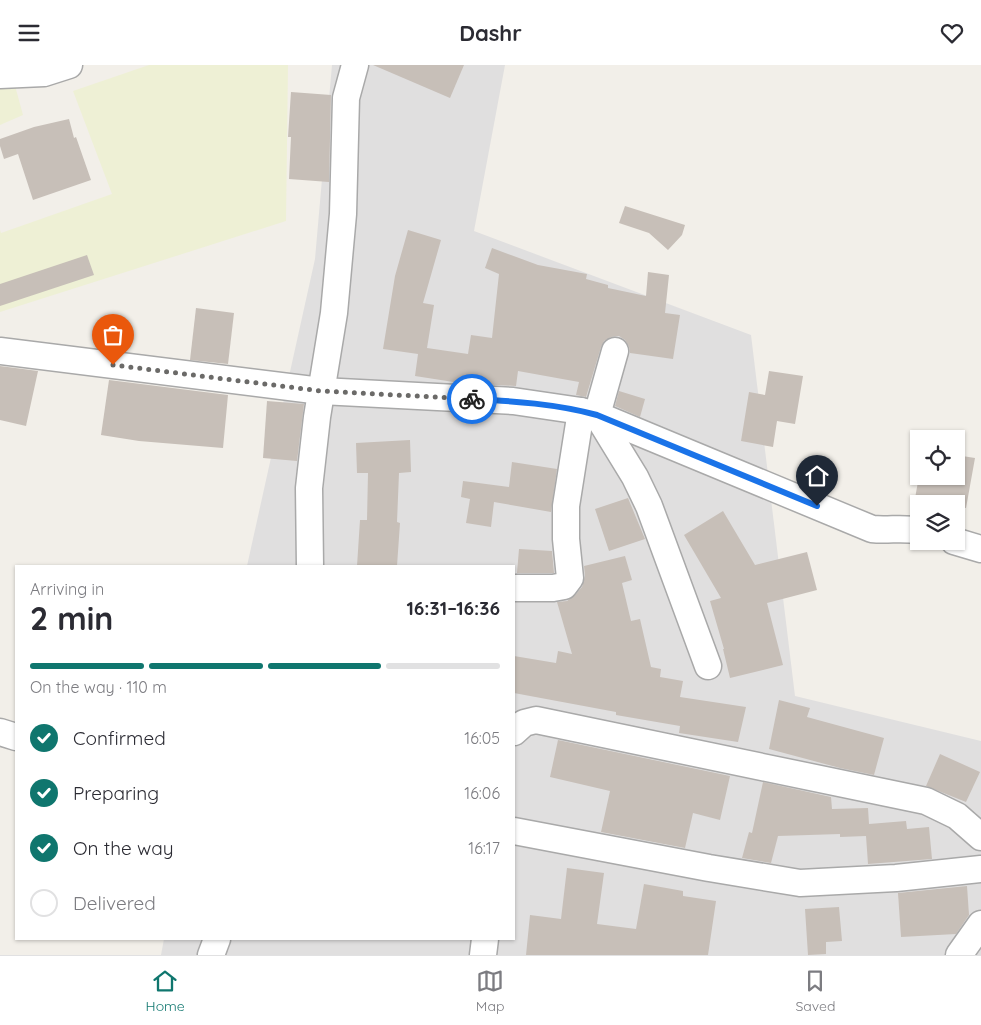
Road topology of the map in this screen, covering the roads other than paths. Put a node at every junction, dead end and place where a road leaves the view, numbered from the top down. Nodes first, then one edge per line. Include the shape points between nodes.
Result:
1 (69, 65) edge
2 (354, 65) edge
3 (0, 75) edge
4 (0, 351) edge
5 (614, 351) dead end
6 (321, 391) junction
7 (589, 413) junction
8 (910, 530) edge
9 (965, 544) edge
10 (981, 549) edge
11 (310, 565) edge
12 (515, 588) edge
13 (708, 666) dead end
14 (515, 731) edge
15 (0, 732) edge
16 (15, 737) edge
17 (515, 831) edge
18 (981, 837) edge
19 (981, 869) edge
20 (981, 924) edge
21 (218, 940) edge
22 (485, 940) edge
23 (211, 955) edge
24 (483, 955) edge
25 (959, 955) edge

1 - 3 street via 44,73
2 - 6 street via 346,98 343,214 334,313
4 - 6 street
5 - 7 street
6 - 7 street via 513,401
6 - 11 street via 309,488
7 - 8 street via 872,529
7 - 12 street via 566,507 570,578 564,586
7 - 13 street via 635,477 649,506
9 - 10 street
14 - 18 street via 524,723 536,720 926,801 957,816
15 - 16 street
17 - 19 street via 708,869 800,883
20 - 25 street
21 - 23 street
22 - 24 street

